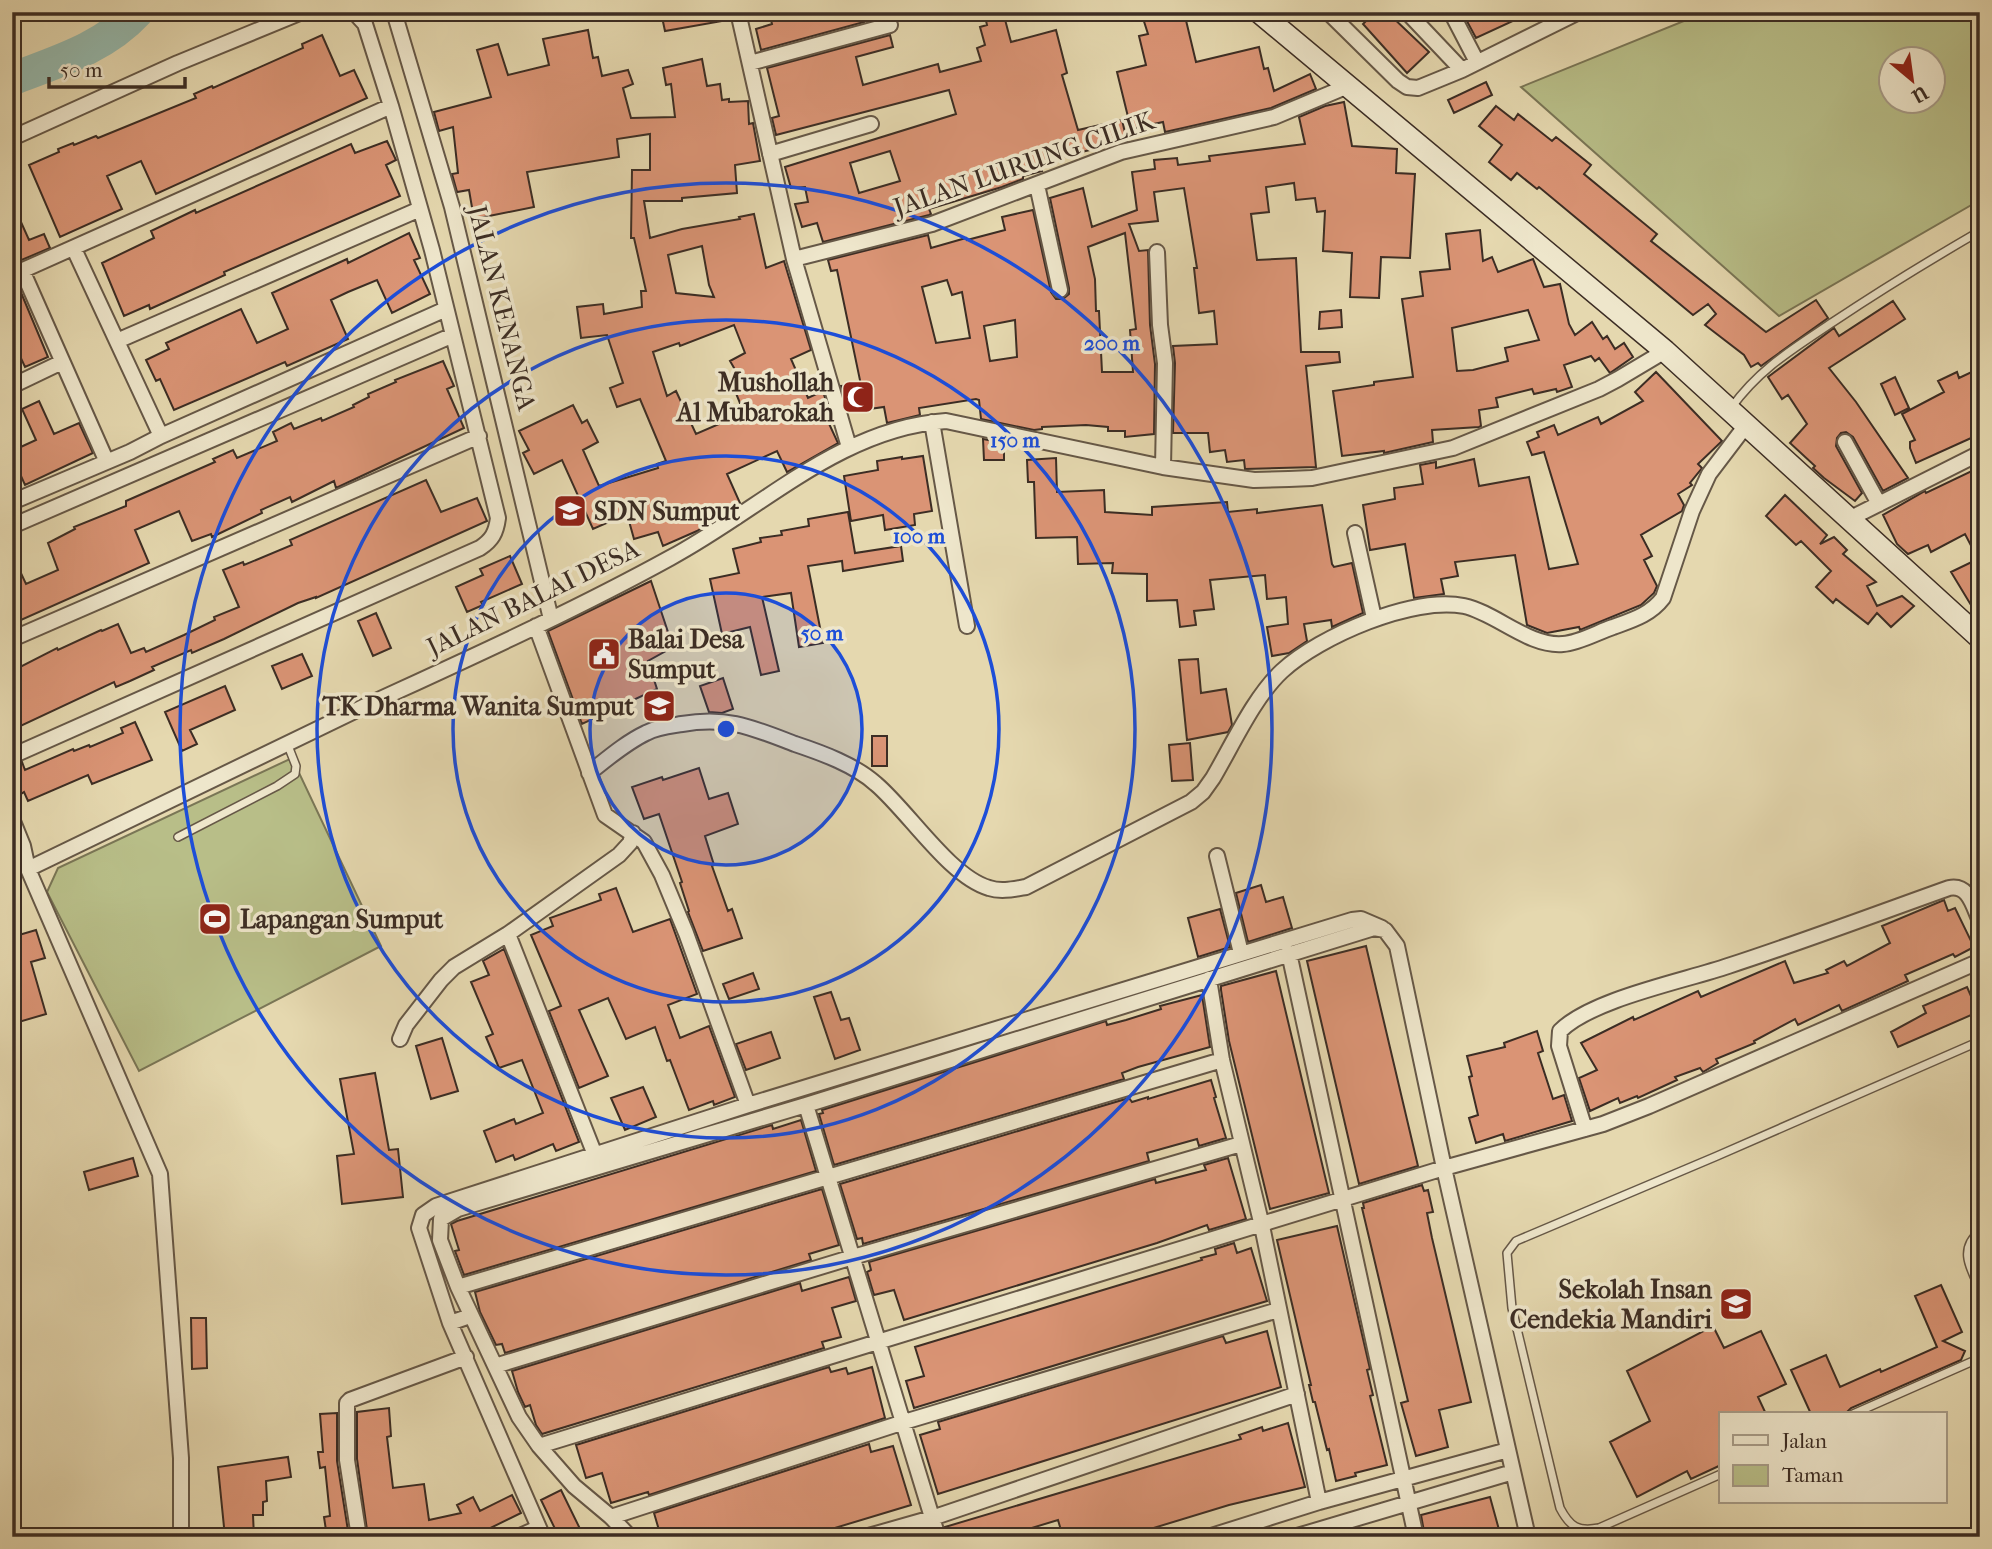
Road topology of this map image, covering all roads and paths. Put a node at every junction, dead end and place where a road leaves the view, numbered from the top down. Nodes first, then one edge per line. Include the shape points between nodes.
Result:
1 (302, 12) edge
2 (354, 12) edge
3 (394, 12) edge
4 (738, 12) edge
5 (1259, 12) edge
6 (1328, 12) edge
7 (1406, 12) edge
8 (1451, 12) edge
9 (1579, 12) edge
10 (1561, 16) edge
11 (890, 25) dead end
12 (1477, 62) junction
13 (750, 63) junction
14 (1462, 70) junction
15 (1348, 86) junction
16 (391, 106) junction
17 (871, 124) dead end
18 (12, 138) edge
19 (770, 154) junction
20 (1037, 185) junction
21 (420, 209) junction
22 (1980, 231) edge
23 (74, 249) junction
24 (1157, 252) dead end
25 (794, 259) junction
26 (17, 272) edge
27 (1060, 290) dead end
28 (446, 309) junction
29 (451, 336) junction
30 (117, 341) junction
31 (1665, 351) junction
32 (62, 362) junction
33 (12, 386) edge
34 (1730, 409) junction
35 (932, 422) junction
36 (1747, 424) junction
37 (160, 436) junction
38 (479, 436) junction
39 (1845, 442) dead end
40 (849, 447) junction
41 (130, 452) junction
42 (1980, 453) edge
43 (106, 460) junction
44 (1163, 467) junction
45 (143, 470) junction
46 (12, 502) edge
47 (1879, 504) junction
48 (1849, 519) junction
49 (12, 526) edge
50 (1355, 533) dead end
51 (1374, 618) junction
52 (551, 619) junction
53 (536, 626) junction
54 (968, 626) dead end
55 (1980, 638) edge
56 (12, 639) edge
57 (286, 743) junction
58 (12, 755) edge
59 (589, 773) junction
60 (12, 819) edge
61 (633, 833) junction
62 (178, 837) dead end
63 (1217, 856) dead end
64 (28, 869) junction
65 (1980, 921) edge
66 (1385, 930) junction
67 (508, 934) junction
68 (1241, 953) junction
69 (1289, 953) junction
70 (1980, 961) edge
71 (1209, 979) junction
72 (400, 1040) dead end
73 (1980, 1041) edge
74 (1222, 1060) junction
75 (748, 1105) junction
76 (806, 1105) junction
77 (1585, 1129) junction
78 (1241, 1144) junction
79 (594, 1155) junction
80 (1444, 1168) junction
81 (828, 1176) junction
82 (1343, 1200) junction
83 (1262, 1226) junction
84 (1980, 1231) edge
85 (853, 1257) junction
86 (458, 1287) junction
87 (1980, 1289) edge
88 (1278, 1310) junction
89 (470, 1316) junction
90 (450, 1323) junction
91 (878, 1341) junction
92 (466, 1357) junction
93 (1980, 1358) edge
94 (495, 1366) junction
95 (1297, 1394) junction
96 (1858, 1412) edge
97 (904, 1422) junction
98 (539, 1446) junction
99 (1508, 1450) junction
100 (1513, 1472) junction
101 (1719, 1475) edge
102 (1403, 1480) junction
103 (1319, 1502) junction
104 (1408, 1503) junction
105 (611, 1517) junction
106 (932, 1518) junction
107 (540, 1532) edge
108 (181, 1537) edge
109 (359, 1537) edge
110 (518, 1537) edge
111 (630, 1537) edge
112 (865, 1537) edge
113 (938, 1537) edge
114 (1208, 1537) edge
115 (1294, 1537) edge
116 (1416, 1537) edge
117 (1528, 1537) edge

1 - 18 street
2 - 16 street via 365,24
3 - 52 street, JALAN KENANGA via 453,208
4 - 13 street
5 - 15 main road
6 - 14 street via 1407,87 1418,88
7 - 14 street
8 - 12 street
9 - 10 street
10 - 12 street
11 - 13 street
12 - 14 street
13 - 19 street
15 - 20 street, JALAN LURUNG CILIK via 1274,117 1142,146
15 - 31 main road
16 - 21 street
16 - 23 street
17 - 19 street
19 - 25 street
20 - 25 street, JALAN LURUNG CILIK via 932,224
20 - 27 street
21 - 28 street
21 - 30 street
22 - 34 lane via 1888,285 1782,357 1755,377
23 - 26 street
23 - 30 street
24 - 44 street via 1166,363
25 - 40 street
26 - 32 street
28 - 29 street
28 - 37 street
29 - 38 street
29 - 45 street
30 - 37 street
31 - 34 main road
31 - 44 street, JALAN BALAI DESA via 1599,389 1439,453 1301,479 1254,480
32 - 33 street
32 - 43 street
34 - 36 main road
35 - 40 street, JALAN BALAI DESA
35 - 44 street, JALAN BALAI DESA via 978,427
35 - 54 street
36 - 48 main road
36 - 51 street via 1709,474 1663,598 1639,618 1565,644 1549,644 1466,606 1430,605
37 - 41 street
38 - 56 street
38 - 58 street via 498,518 491,541
39 - 47 street
40 - 52 street, JALAN BALAI DESA via 671,558
41 - 43 street
41 - 45 street
42 - 47 street
43 - 46 street
45 - 49 street
47 - 48 street
48 - 55 main road
50 - 51 street
51 - 59 street via 1300,656 1282,671 1213,778 1191,802 1026,887 990,889 974,882 932,845 873,781 818,752 744,724 702,720 657,728 632,740
52 - 53 street, JALAN BALAI DESA
53 - 57 street, JALAN BALAI DESA
53 - 59 street
57 - 62 lane via 295,774
57 - 64 street, JALAN BALAI DESA
59 - 61 street via 605,815
60 - 64 street
61 - 67 street via 618,855
61 - 75 street via 644,842 662,875
63 - 68 street
64 - 108 street via 160,1174 181,1458
65 - 77 street via 1963,888 1957,886 1611,1002 1567,1024 1560,1031 1559,1046
66 - 68 street via 1370,921 1352,920
66 - 69 street via 1374,928
66 - 80 street via 1396,946
67 - 72 street via 473,953 441,980 406,1025
67 - 79 street
68 - 75 street
69 - 71 street
69 - 82 street
70 - 77 street via 1649,1106
71 - 74 street
71 - 76 street
73 - 101 lane via 1516,1241 1507,1253 1512,1308 1560,1508 1567,1521 1577,1529 1599,1528
74 - 78 street
74 - 81 street
75 - 79 street
76 - 81 street
76 - 86 street via 449,1213 441,1219 440,1240
77 - 80 street
78 - 83 street
78 - 85 street
79 - 90 street via 436,1206 423,1215 419,1228
80 - 82 street
80 - 99 street
81 - 85 street
81 - 86 street
82 - 83 street
82 - 102 street
83 - 88 street
83 - 91 street
84 - 87 lane via 1966,1254
85 - 91 street
85 - 94 street
86 - 89 street
88 - 95 street
88 - 97 street
89 - 90 street
89 - 94 street
90 - 92 street
91 - 97 street
91 - 98 street
92 - 107 street
92 - 109 street via 347,1403 347,1461
93 - 96 lane
94 - 98 street via 519,1417
95 - 103 street
95 - 106 street
97 - 105 street
97 - 106 street
98 - 105 street via 574,1486
99 - 100 street
99 - 102 street
100 - 104 street
100 - 117 street
102 - 103 street
102 - 104 street
103 - 114 street
104 - 115 street
104 - 116 street
105 - 111 street
106 - 112 street
106 - 113 street
107 - 110 street

